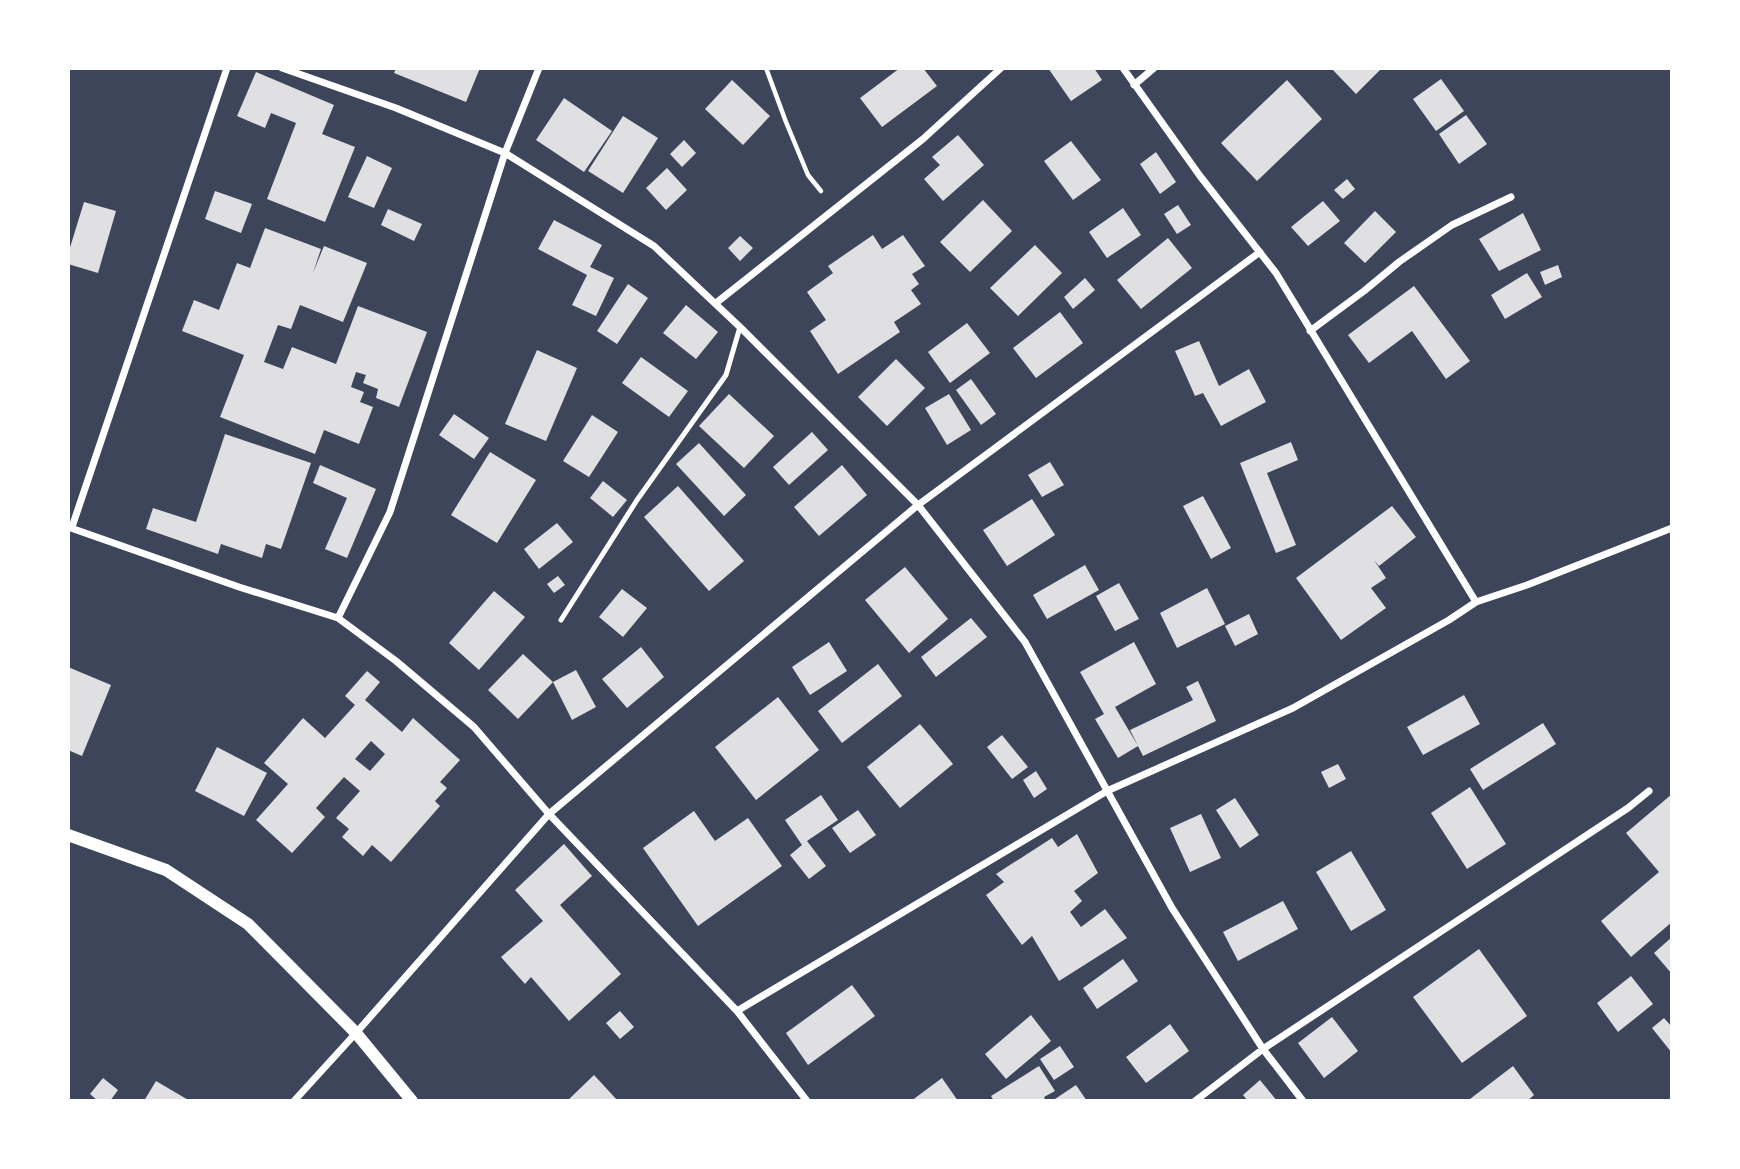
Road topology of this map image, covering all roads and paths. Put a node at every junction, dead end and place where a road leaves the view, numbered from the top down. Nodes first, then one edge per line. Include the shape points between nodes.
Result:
1 (227, 68) edge
2 (282, 68) edge
3 (539, 68) edge
4 (766, 68) edge
5 (1001, 68) edge
6 (1123, 68) edge
7 (1154, 68) edge
8 (1134, 85) junction
9 (505, 153) junction
10 (1511, 197) dead end
11 (835, 208) junction
12 (1259, 252) junction
13 (716, 303) junction
14 (740, 327) junction
15 (1310, 331) junction
16 (918, 505) junction
17 (70, 527) edge
18 (1672, 528) edge
19 (1476, 602) junction
20 (338, 618) junction
21 (561, 620) dead end
22 (1107, 791) junction
23 (1649, 791) dead end
24 (550, 814) junction
25 (68, 835) edge
26 (737, 1011) junction
27 (356, 1033) junction
28 (1264, 1049) junction
29 (293, 1101) edge
30 (412, 1101) edge
31 (807, 1101) edge
32 (1195, 1101) edge
33 (1303, 1101) edge

1 - 17 street
2 - 9 street
3 - 9 street
4 - 11 path via 808,175
5 - 11 street via 923,139
6 - 8 street
7 - 8 street
8 - 12 street
9 - 13 street via 654,246
9 - 20 street via 390,512
10 - 15 street via 1452,225
11 - 13 street
12 - 15 street
12 - 16 street
13 - 14 street
14 - 16 street
14 - 21 lane via 726,375 637,500
15 - 19 street
16 - 22 street via 1024,642
16 - 24 street
17 - 20 street
18 - 19 street
19 - 22 street via 1293,708
20 - 24 street via 474,727
22 - 26 street
22 - 28 street via 1172,908
23 - 28 street
24 - 26 street
24 - 27 street
25 - 27 street via 166,870 248,924
26 - 31 street
27 - 29 street
27 - 30 street
28 - 32 street
28 - 33 street

